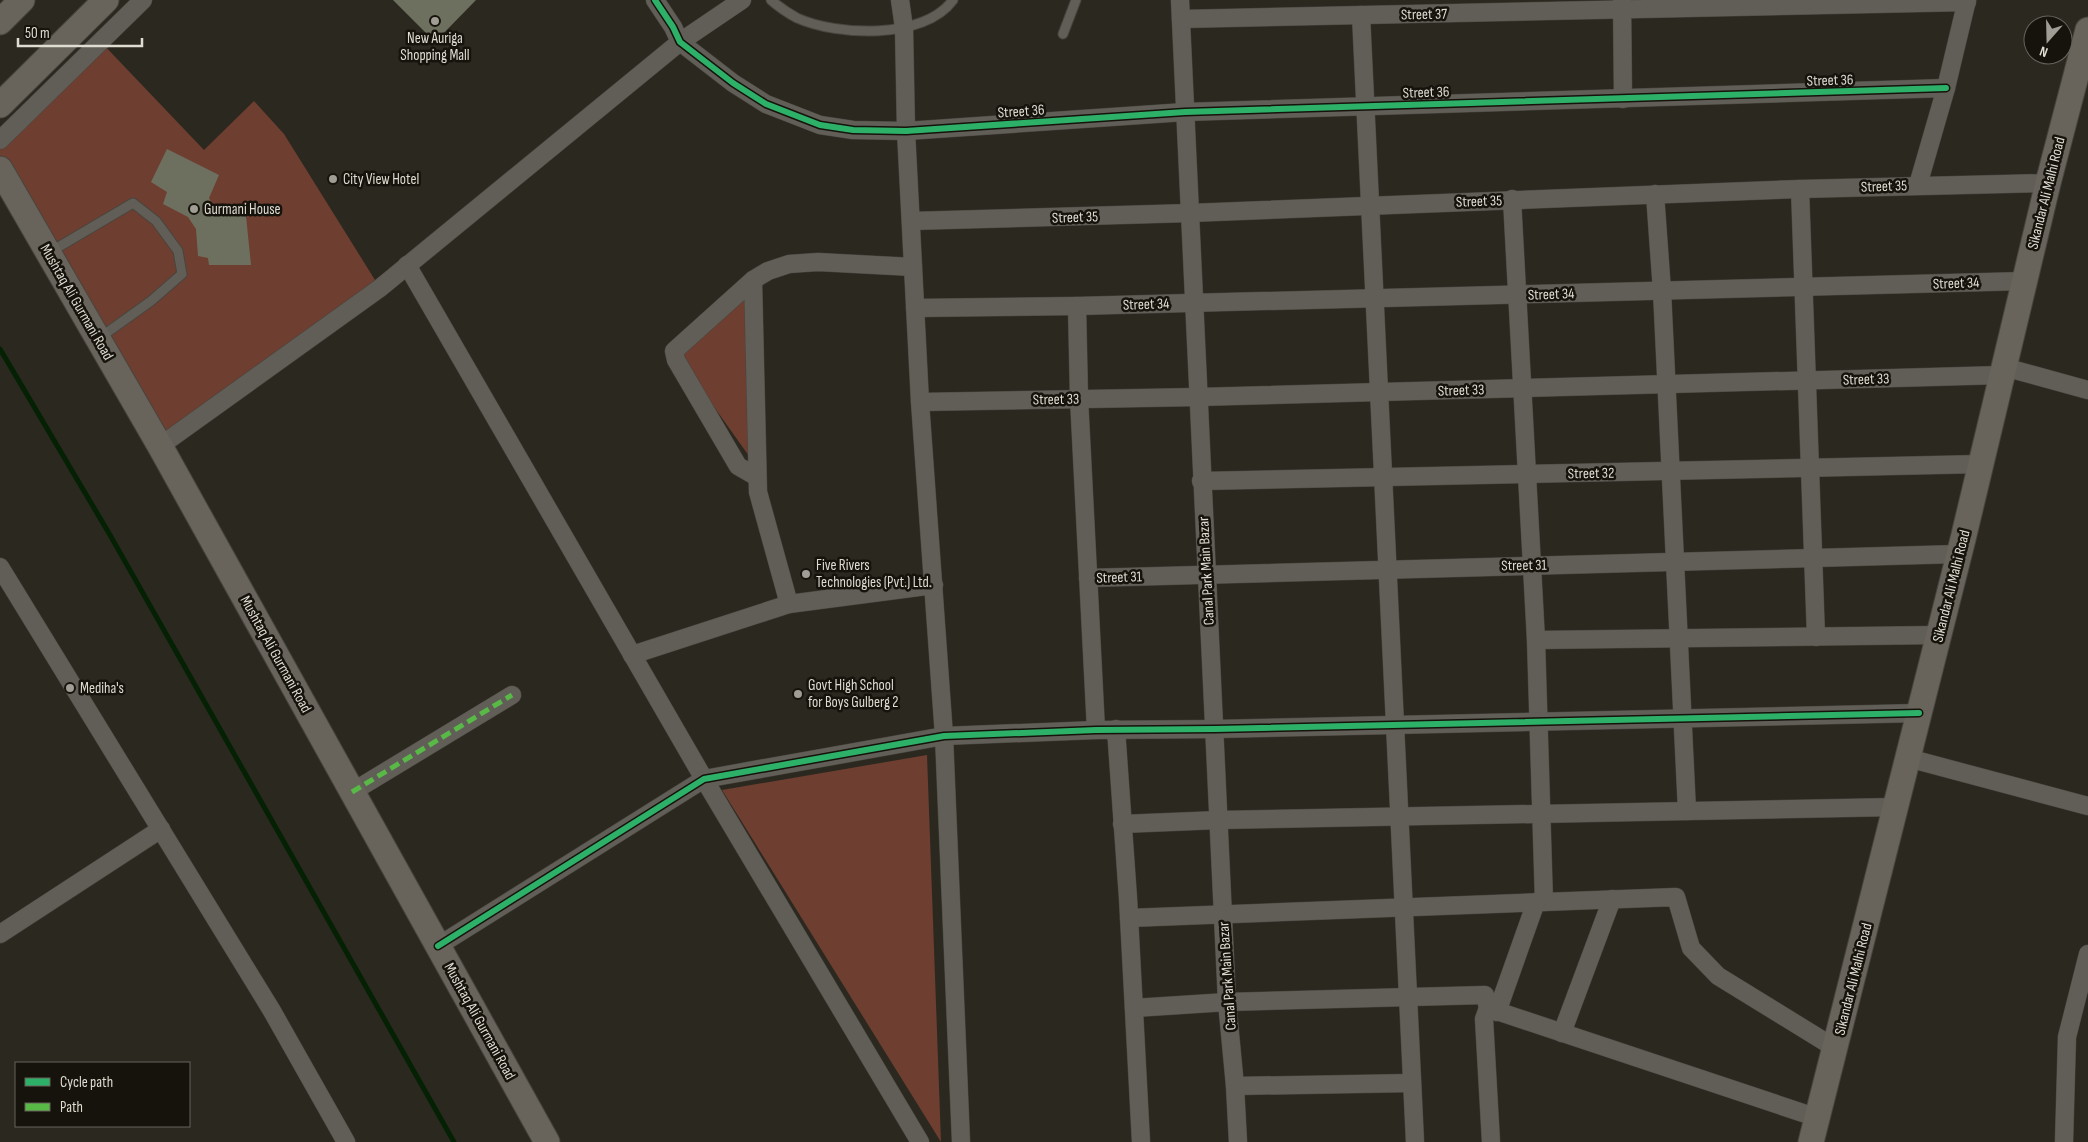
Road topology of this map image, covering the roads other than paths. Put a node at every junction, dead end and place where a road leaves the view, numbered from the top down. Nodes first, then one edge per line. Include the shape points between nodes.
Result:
1 (22, 0) edge
2 (106, 0) edge
3 (144, 0) edge
4 (655, 0) edge
5 (742, 0) edge
6 (771, 0) edge
7 (900, 0) edge
8 (953, 0) edge
9 (1076, 0) edge
10 (1180, 0) edge
11 (1967, 1) edge
12 (1622, 5) edge
13 (1361, 15) junction
14 (1181, 20) junction
15 (0, 22) edge
16 (904, 28) junction
17 (2088, 30) edge
18 (1063, 34) dead end
19 (680, 42) junction
20 (1946, 88) junction
21 (1623, 99) junction
22 (0, 104) edge
23 (1365, 107) junction
24 (1186, 112) junction
25 (906, 132) junction
26 (0, 140) edge
27 (0, 169) edge
28 (2048, 183) junction
29 (1918, 185) junction
30 (1800, 189) junction
31 (1655, 194) junction
32 (1512, 200) junction
33 (1370, 206) junction
34 (1190, 213) junction
35 (911, 221) junction
36 (48, 253) junction
37 (407, 265) junction
38 (913, 267) junction
39 (753, 280) junction
40 (2025, 281) junction
41 (1804, 287) junction
42 (1662, 291) junction
43 (1518, 294) junction
44 (1374, 298) junction
45 (1194, 303) junction
46 (1078, 306) junction
47 (915, 308) junction
48 (98, 339) junction
49 (2003, 371) junction
50 (1807, 380) junction
51 (1667, 384) junction
52 (1523, 388) junction
53 (2088, 390) edge
54 (1379, 392) junction
55 (1198, 397) junction
56 (1079, 398) junction
57 (920, 402) junction
58 (160, 446) junction
59 (1981, 464) junction
60 (1810, 468) junction
61 (1671, 471) junction
62 (1527, 474) junction
63 (757, 477) junction
64 (1383, 478) junction
65 (1202, 481) junction
66 (1959, 554) junction
67 (1814, 558) junction
68 (1675, 561) junction
69 (1532, 565) junction
70 (0, 567) edge
71 (1387, 568) junction
72 (1206, 573) junction
73 (1088, 578) junction
74 (934, 585) junction
75 (789, 604) junction
76 (1939, 635) junction
77 (1816, 637) junction
78 (1679, 638) junction
79 (1536, 640) junction
80 (632, 655) junction
81 (512, 695) dead end
82 (1919, 713) junction
83 (1683, 719) junction
84 (1538, 722) junction
85 (1395, 725) junction
86 (1116, 729) junction
87 (1215, 729) junction
88 (1096, 730) junction
89 (944, 736) junction
90 (1908, 758) junction
91 (704, 780) junction
92 (352, 792) junction
93 (2088, 806) edge
94 (1896, 807) junction
95 (1687, 811) junction
96 (1541, 814) junction
97 (1399, 817) junction
98 (1219, 820) junction
99 (1122, 824) junction
100 (160, 829) junction
101 (1612, 900) junction
102 (1540, 902) junction
103 (1404, 907) junction
104 (1223, 914) junction
105 (1129, 918) junction
106 (0, 934) edge
107 (438, 946) junction
108 (2088, 954) edge
109 (1408, 997) junction
110 (1227, 1002) junction
111 (1134, 1008) junction
112 (1493, 1010) junction
113 (1562, 1033) junction
114 (1836, 1048) junction
115 (1412, 1083) junction
116 (1235, 1086) junction
117 (1818, 1118) junction
118 (346, 1142) edge
119 (547, 1142) edge
120 (920, 1142) edge
121 (961, 1142) edge
122 (1141, 1142) edge
123 (1238, 1142) edge
124 (1415, 1142) edge
125 (1491, 1142) edge
126 (1811, 1142) edge
127 (2064, 1142) edge

1 - 15 street
2 - 22 street
3 - 26 street
4 - 19 street
5 - 19 street
6 - 16 lane via 797,18 833,28 868,32
7 - 16 street
8 - 16 lane via 930,18
9 - 18 lane
10 - 14 street, Canal Park Main Bazar
11 - 12 street, Street 37
11 - 20 street
12 - 13 street, Street 37
12 - 21 street
13 - 14 street, Street 37
13 - 23 street
14 - 24 street, Canal Park Main Bazar
16 - 25 street
17 - 28 street, Sikandar Ali Malhi Road
19 - 25 street, Street 36 via 766,104 820,125
19 - 37 street
20 - 21 street, Street 36
20 - 29 street
21 - 23 street, Street 36
23 - 24 street, Street 36
23 - 33 street
24 - 25 street, Street 36
24 - 34 street, Canal Park Main Bazar
25 - 35 street
27 - 36 street, Mushtaq Ali Gurmani Road
28 - 29 street, Street 35
28 - 40 street, Sikandar Ali Malhi Road
29 - 30 street, Street 35
30 - 31 street, Street 35
30 - 41 street
31 - 32 street, Street 35
31 - 42 street
32 - 33 street, Street 35
32 - 43 street
33 - 34 street, Street 35
33 - 44 street
34 - 35 street, Street 35
34 - 45 street, Canal Park Main Bazar
35 - 38 street
36 - 48 street, Mushtaq Ali Gurmani Road
36 - 48 lane via 132,203 156,221 178,251 182,274
37 - 58 street
37 - 80 street
38 - 39 street via 818,262 789,264
38 - 47 street
39 - 63 street
39 - 63 street via 674,351 676,360 738,466
40 - 41 street, Street 34
40 - 49 street, Sikandar Ali Malhi Road
41 - 42 street, Street 34
41 - 50 street
42 - 43 street, Street 34
42 - 51 street
43 - 44 street, Street 34
43 - 52 street
44 - 45 street, Street 34
44 - 54 street
45 - 46 street, Street 34
45 - 55 street, Canal Park Main Bazar
46 - 47 street, Street 34
46 - 56 street
47 - 57 street
48 - 58 street, Mushtaq Ali Gurmani Road
49 - 50 street, Street 33
49 - 53 street, Street 33
49 - 59 street, Sikandar Ali Malhi Road
50 - 51 street, Street 33
50 - 60 street
51 - 52 street, Street 33
51 - 61 street
52 - 54 street, Street 33
52 - 62 street
54 - 55 street, Street 33
54 - 64 street
55 - 56 street, Street 33
55 - 65 street, Canal Park Main Bazar
56 - 57 street, Street 33
56 - 73 street
57 - 74 street
58 - 92 street, Mushtaq Ali Gurmani Road
59 - 60 street, Street 32
59 - 66 street, Sikandar Ali Malhi Road
60 - 61 street, Street 32
60 - 67 street
61 - 62 street, Street 32
61 - 68 street
62 - 64 street, Street 32
62 - 69 street
63 - 75 street via 760,503
64 - 65 street, Street 32
64 - 71 street
65 - 72 street, Canal Park Main Bazar
66 - 67 street, Street 31
66 - 76 street, Sikandar Ali Malhi Road
67 - 68 street, Street 31
67 - 77 street
68 - 69 street, Street 31
68 - 78 street
69 - 71 street, Street 31
69 - 79 street
70 - 100 street
71 - 72 street, Street 31
71 - 85 street
72 - 73 street, Street 31
72 - 87 street, Canal Park Main Bazar
73 - 88 street
74 - 75 street
74 - 89 street
75 - 80 street
76 - 77 street
76 - 82 street, Sikandar Ali Malhi Road
77 - 78 street
78 - 79 street
78 - 83 street
79 - 84 street
80 - 91 street
81 - 92 street
82 - 83 street
82 - 90 street, Sikandar Ali Malhi Road
83 - 84 street
83 - 95 street
84 - 85 street
84 - 96 street
85 - 87 street
85 - 97 street
86 - 87 street
86 - 88 street
86 - 99 street
87 - 98 street, Canal Park Main Bazar
88 - 89 street
89 - 91 street
89 - 121 street
90 - 93 street
90 - 94 street, Sikandar Ali Malhi Road
91 - 107 street
91 - 120 street
92 - 107 street, Mushtaq Ali Gurmani Road
94 - 95 street
94 - 114 street, Sikandar Ali Malhi Road
95 - 96 street
96 - 97 street
96 - 102 street
97 - 98 street
97 - 103 street
98 - 99 street
98 - 104 street, Canal Park Main Bazar
99 - 105 street
100 - 106 street
100 - 118 street via 272,1011
101 - 102 street
101 - 113 street
101 - 114 street via 1676,897 1690,948 1718,976
102 - 103 street
102 - 112 street
103 - 104 street
103 - 109 street
104 - 105 street
104 - 110 street, Canal Park Main Bazar
105 - 111 street
107 - 119 street, Mushtaq Ali Gurmani Road
108 - 127 street via 2067,1037
109 - 110 street
109 - 112 street via 1485,996
109 - 115 street
110 - 111 street
110 - 116 street, Canal Park Main Bazar
111 - 122 street
112 - 113 street
112 - 125 street via 1484,1019
113 - 117 street
114 - 117 street, Sikandar Ali Malhi Road
115 - 116 street
115 - 124 street
116 - 123 street, Canal Park Main Bazar
117 - 126 street, Sikandar Ali Malhi Road

